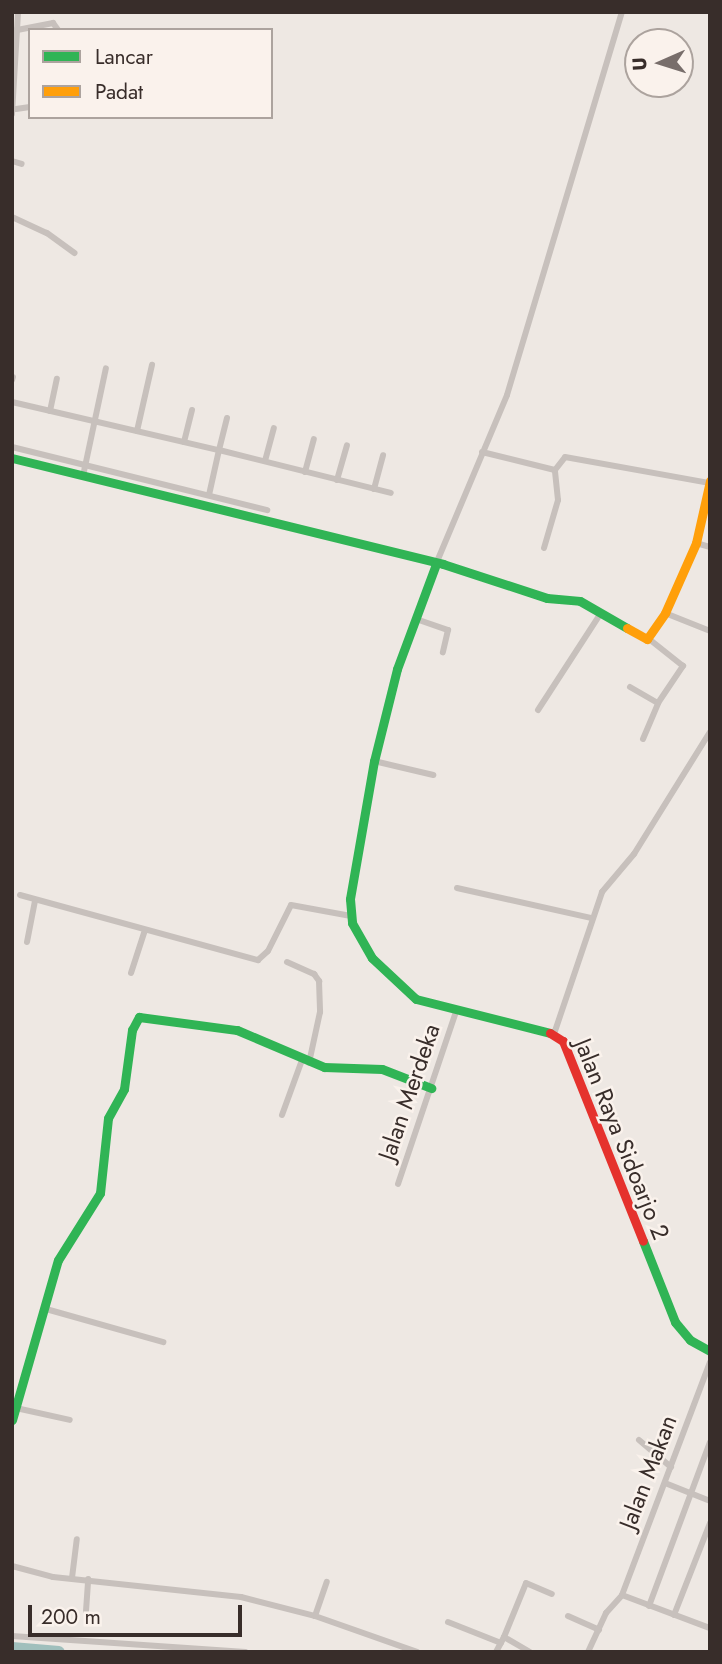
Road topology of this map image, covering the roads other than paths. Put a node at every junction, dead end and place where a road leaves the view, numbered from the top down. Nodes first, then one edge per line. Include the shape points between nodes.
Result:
1 (18, 12) edge
2 (622, 12) edge
3 (36, 28) edge
4 (57, 28) edge
5 (15, 34) edge
6 (14, 68) edge
7 (14, 111) edge
8 (12, 161) edge
9 (22, 164) dead end
10 (12, 217) edge
11 (75, 253) dead end
12 (152, 365) dead end
13 (106, 368) dead end
14 (57, 379) dead end
15 (12, 402) edge
16 (192, 410) dead end
17 (50, 411) junction
18 (227, 418) dead end
19 (95, 421) junction
20 (274, 428) dead end
21 (137, 431) junction
22 (314, 439) dead end
23 (184, 442) junction
24 (347, 445) dead end
25 (12, 447) edge
26 (219, 450) junction
27 (482, 452) junction
28 (383, 455) dead end
29 (12, 458) edge
30 (265, 461) junction
31 (555, 470) junction
32 (84, 471) junction
33 (305, 472) junction
34 (337, 480) junction
35 (708, 487) edge
36 (374, 489) junction
37 (391, 493) dead end
38 (209, 495) junction
39 (267, 510) dead end
40 (696, 542) junction
41 (710, 547) edge
42 (544, 548) dead end
43 (436, 564) junction
44 (601, 613) junction
45 (665, 613) junction
46 (416, 619) junction
47 (710, 631) edge
48 (649, 639) junction
49 (443, 652) dead end
50 (630, 687) dead end
51 (658, 703) junction
52 (538, 710) dead end
53 (710, 732) edge
54 (643, 739) dead end
55 (374, 761) junction
56 (433, 775) dead end
57 (457, 888) dead end
58 (20, 895) dead end
59 (35, 901) junction
60 (345, 916) junction
61 (591, 918) junction
62 (145, 930) junction
63 (27, 942) dead end
64 (287, 962) dead end
65 (131, 973) dead end
66 (456, 1014) junction
67 (554, 1034) junction
68 (305, 1062) junction
69 (430, 1088) junction
70 (282, 1115) dead end
71 (398, 1184) dead end
72 (46, 1309) junction
73 (163, 1342) dead end
74 (710, 1351) edge
75 (709, 1363) edge
76 (706, 1382) edge
77 (16, 1408) junction
78 (12, 1420) edge
79 (70, 1420) dead end
80 (639, 1440) dead end
81 (710, 1442) edge
82 (671, 1467) junction
83 (665, 1483) junction
84 (691, 1494) junction
85 (710, 1502) edge
86 (710, 1523) edge
87 (77, 1539) dead end
88 (12, 1566) edge
89 (72, 1578) junction
90 (88, 1579) junction
91 (327, 1582) dead end
92 (552, 1594) dead end
93 (622, 1595) junction
94 (649, 1605) junction
95 (86, 1611) dead end
96 (674, 1615) junction
97 (315, 1616) junction
98 (568, 1616) dead end
99 (448, 1622) dead end
100 (709, 1627) edge
101 (599, 1630) junction
102 (12, 1636) edge
103 (502, 1640) junction
104 (245, 1652) edge
105 (418, 1652) edge
106 (496, 1652) edge
107 (530, 1652) edge
108 (588, 1652) edge

1 - 5 street
2 - 27 street via 507,395
3 - 4 street via 53,23
5 - 6 street
6 - 7 street
8 - 9 street
10 - 11 street
12 - 21 street
13 - 19 street
14 - 17 street
15 - 17 street
16 - 23 street
17 - 19 street
18 - 26 street
19 - 21 street
19 - 32 street
20 - 30 street
21 - 23 street
22 - 33 street
23 - 26 street
24 - 34 street
25 - 32 street
26 - 30 street
26 - 38 street
27 - 31 street
27 - 43 street
28 - 36 street
29 - 32 street
30 - 33 street
31 - 35 street via 568,457
31 - 42 street via 558,500
32 - 38 street
32 - 43 street
33 - 34 street
34 - 36 street
35 - 40 street
36 - 37 street
38 - 39 street
40 - 41 street
40 - 45 street
43 - 44 street via 547,598 580,601
43 - 46 street
44 - 48 street
44 - 52 street
45 - 47 street
45 - 48 street
46 - 49 street via 448,630
46 - 55 street via 397,669
48 - 51 street via 683,666
50 - 51 street
51 - 54 street
53 - 61 street via 634,854 602,892
55 - 56 street
55 - 60 street
57 - 61 street
58 - 59 street
59 - 62 street
59 - 63 street
60 - 62 street via 290,906 268,951 258,960
60 - 66 street, Jalan Raya Sidoarjo 2 via 381,969 416,999
61 - 67 street
62 - 65 street
64 - 68 street via 319,981 320,1012
66 - 67 street, Jalan Raya Sidoarjo 2
66 - 69 street, Jalan Merdeka
67 - 74 street, Jalan Raya Sidoarjo 2 via 566,1047 675,1322 690,1340
68 - 69 street via 330,1068 382,1069
68 - 70 street
68 - 72 street via 237,1030 139,1017 132,1030 124,1089 108,1118 100,1193 58,1260
69 - 71 street, Jalan Merdeka
72 - 73 street
72 - 77 street
75 - 76 street, Jalan Makan
76 - 82 street, Jalan Makan
77 - 78 street
77 - 79 street
80 - 82 street
81 - 84 street
82 - 83 street, Jalan Makan
83 - 84 street
83 - 93 street, Jalan Makan
84 - 85 street
84 - 94 street
86 - 96 street
87 - 89 street
88 - 89 street
89 - 90 street
90 - 95 street
90 - 97 street via 227,1594
91 - 97 street
92 - 103 street via 527,1582
93 - 94 street
93 - 101 street, Jalan Makan
94 - 96 street
96 - 100 street
97 - 105 street
98 - 101 street
99 - 103 street
101 - 108 street, Jalan Makan
102 - 104 street
103 - 106 street
103 - 107 street

